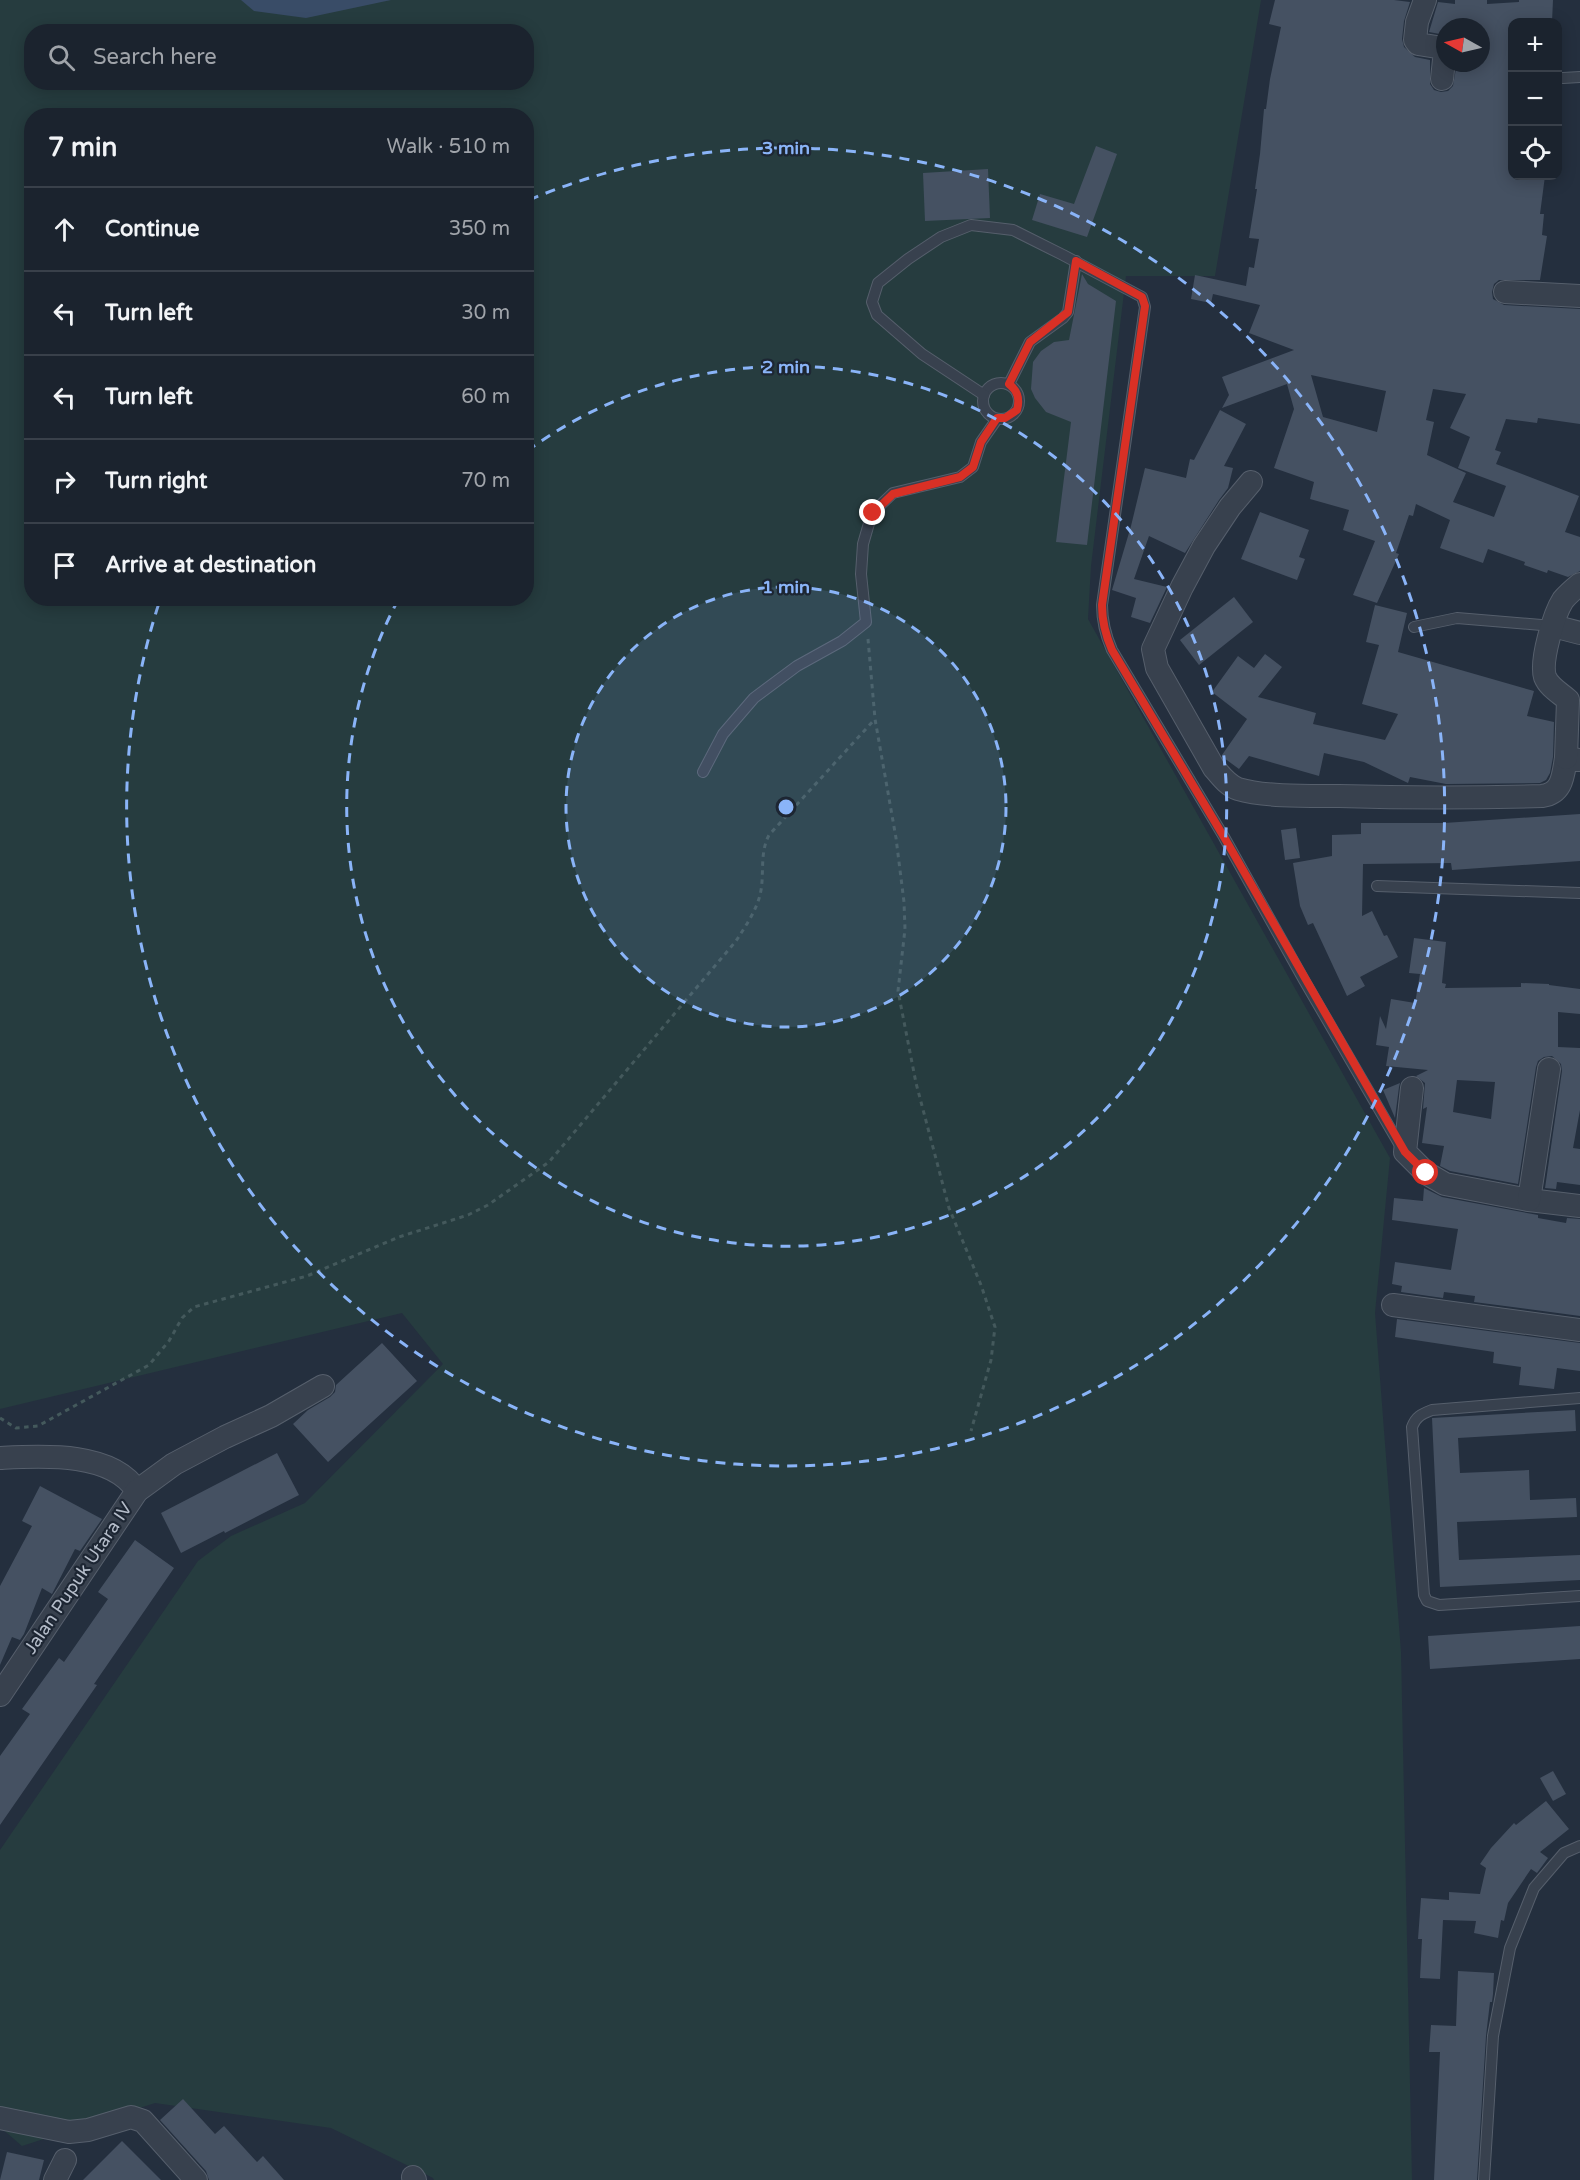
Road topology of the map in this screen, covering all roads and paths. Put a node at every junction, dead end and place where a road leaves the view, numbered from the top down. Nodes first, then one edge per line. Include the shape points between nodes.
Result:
1 (1425, 0) edge
2 (1580, 77) edge
3 (1563, 78) dead end
4 (1442, 79) dead end
5 (1076, 261) junction
6 (1505, 292) dead end
7 (1580, 296) edge
8 (1009, 384) junction
9 (984, 395) junction
10 (997, 418) junction
11 (1251, 482) dead end
12 (1580, 584) edge
13 (866, 622) junction
14 (1553, 626) junction
15 (1414, 627) dead end
16 (1580, 633) edge
17 (1574, 697) edge
18 (874, 719) junction
19 (1573, 759) edge
20 (703, 772) dead end
21 (1377, 886) dead end
22 (1580, 894) edge
23 (1549, 1069) dead end
24 (1412, 1088) dead end
25 (1405, 1152) junction
26 (1529, 1200) junction
27 (1580, 1206) edge
28 (1393, 1305) dead end
29 (1580, 1330) edge
30 (323, 1386) dead end
31 (1580, 1398) edge
32 (0, 1418) edge
33 (972, 1431) dead end
34 (0, 1458) edge
35 (136, 1491) junction
36 (1580, 1596) edge
37 (0, 1695) edge
38 (1580, 1846) edge
39 (0, 2118) edge
40 (196, 2180) edge
41 (1484, 2180) edge

1 - 4 street via 1415,40 1445,50
2 - 3 lane
5 - 8 lane via 1068,312 1030,342
5 - 9 lane via 1013,230 971,225 940,237 878,283 872,302 877,315 922,354
5 - 25 lane via 1142,297 1145,306 1102,605 1105,634
6 - 7 street
8 - 9 lane via 989,387
8 - 10 lane via 1018,396 1017,410
9 - 10 lane via 985,410
10 - 13 lane via 981,442 973,467 960,477 893,494 873,513 863,544 861,574
11 - 19 street via 1204,546 1154,649 1156,669 1225,781 1251,792 1325,796 1542,796 1550,795 1560,786
12 - 14 street via 1563,600
13 - 18 path
13 - 20 lane via 754,698 723,734
14 - 15 lane via 1457,618
14 - 16 street
14 - 17 street via 1544,674 1548,683
17 - 19 street
18 - 32 path via 769,835 763,851 760,895 736,941 549,1162 468,1215 399,1237 307,1276 194,1307 149,1365 38,1426 16,1428
18 - 33 path via 904,902 898,991 916,1083 949,1208 995,1327 991,1360
21 - 22 lane
23 - 26 street
24 - 25 street
25 - 26 street via 1426,1173 1445,1184
26 - 27 street
28 - 29 street
30 - 35 street via 174,1464
31 - 36 lane via 1432,1410 1421,1414 1412,1427 1427,1601 1439,1605
34 - 35 street via 70,1457 122,1475
35 - 37 street, Jalan Pupuk Utara IV
38 - 41 lane via 1564,1853 1534,1888 1510,1948 1493,2036
39 - 40 street via 69,2132 137,2118

